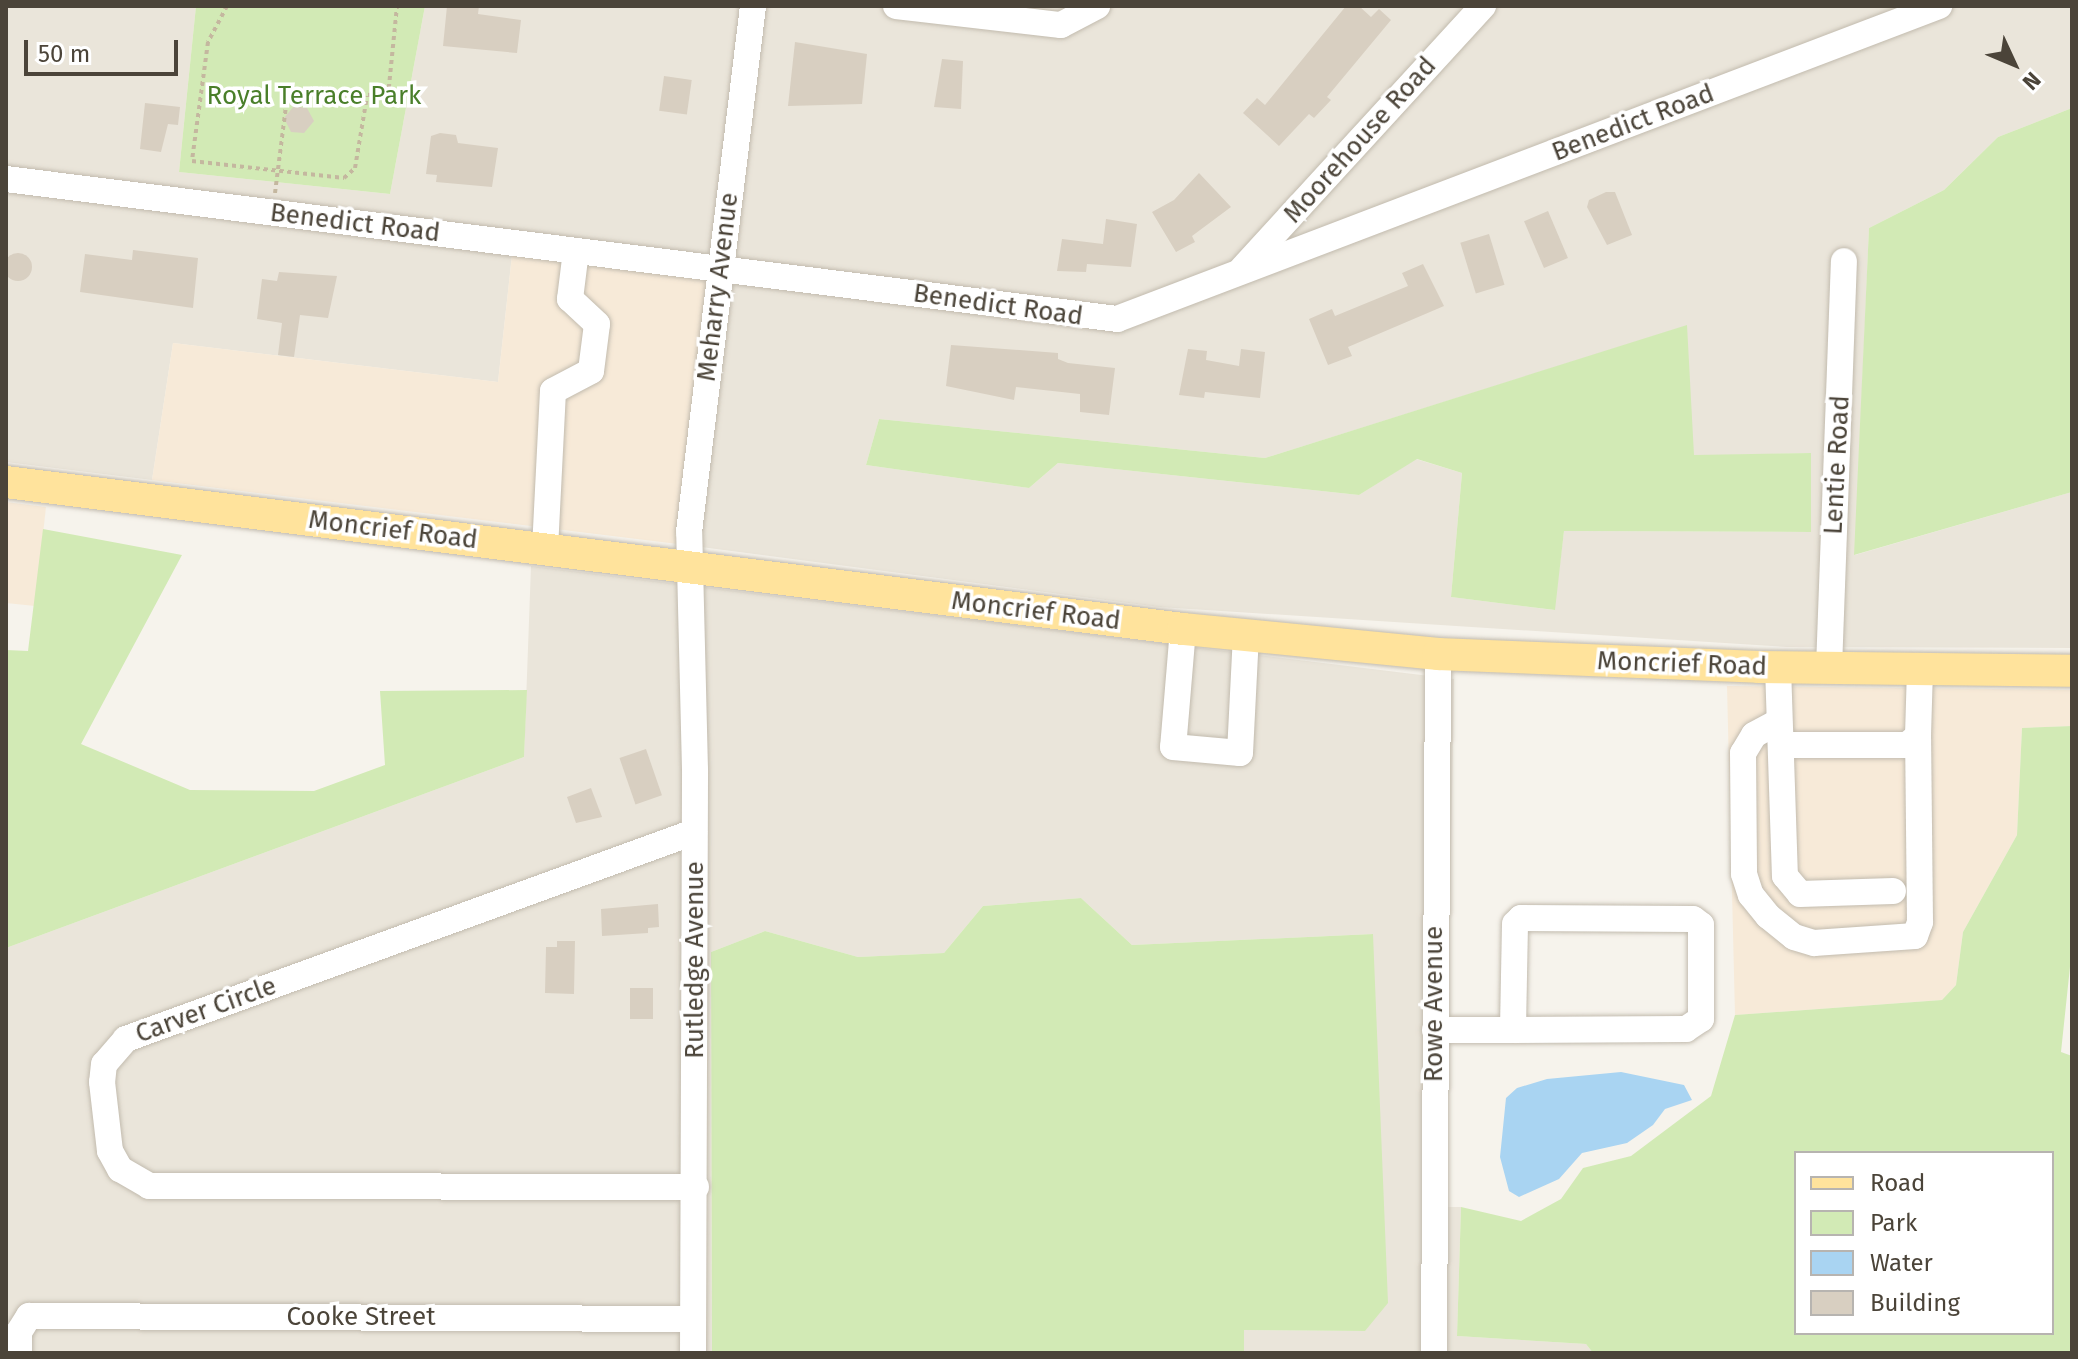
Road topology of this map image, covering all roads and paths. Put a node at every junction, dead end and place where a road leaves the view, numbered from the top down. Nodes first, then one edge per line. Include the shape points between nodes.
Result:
1 (227, 6) edge
2 (397, 6) edge
3 (753, 6) edge
4 (896, 6) edge
5 (1097, 6) edge
6 (1483, 6) edge
7 (1939, 6) edge
8 (367, 96) junction
9 (277, 172) junction
10 (6, 179) edge
11 (274, 195) dead end
12 (576, 251) junction
13 (1844, 261) dead end
14 (720, 268) junction
15 (1237, 274) junction
16 (6, 482) edge
17 (545, 549) junction
18 (691, 568) junction
19 (1183, 629) junction
20 (1246, 635) junction
21 (1438, 654) junction
22 (1778, 667) junction
23 (1829, 668) junction
24 (1920, 669) junction
25 (2072, 671) edge
26 (1780, 734) junction
27 (1918, 736) junction
28 (694, 832) junction
29 (1893, 891) dead end
30 (1435, 1030) junction
31 (1513, 1030) junction
32 (696, 1187) junction
33 (693, 1319) junction
34 (19, 1353) edge
35 (693, 1353) edge
36 (1434, 1353) edge

1 - 9 path via 208,42 192,161
2 - 8 path via 388,96
3 - 14 street, Meharry Avenue
4 - 5 street via 1061,25
6 - 15 street, Moorehouse Road
7 - 15 street, Benedict Road
8 - 9 path via 355,168 344,178
8 - 9 path via 288,90
9 - 11 path
10 - 12 street, Benedict Road
12 - 14 street, Benedict Road
12 - 17 street via 570,299 597,324 591,371 553,391
13 - 23 street, Lentie Road
14 - 15 street, Benedict Road via 1102,319 1134,315
14 - 18 street, Meharry Avenue via 689,532
16 - 17 main road, Moncrief Road
17 - 18 main road, Moncrief Road
18 - 19 main road, Moncrief Road
18 - 28 street, Rutledge Avenue
19 - 20 main road, Moncrief Road
19 - 20 street via 1173,747 1240,753
20 - 21 main road, Moncrief Road
21 - 22 main road, Moncrief Road
21 - 30 street, Rowe Avenue
22 - 23 main road, Moncrief Road
22 - 26 street
23 - 24 main road, Moncrief Road
24 - 25 main road, Moncrief Road
24 - 27 street
26 - 27 street via 1907,745
26 - 27 street via 1754,735 1743,753 1744,874 1751,895 1768,916 1794,937 1814,943 1915,936 1920,922
26 - 29 street via 1785,876 1800,894
28 - 32 street, Rutledge Avenue
28 - 32 street, Carver Circle via 126,1039 104,1064 102,1082 110,1151 120,1169 149,1186
30 - 31 street
30 - 36 street, Rowe Avenue
31 - 31 street via 1686,1029 1701,1019 1701,925 1693,919 1521,918 1515,924
32 - 33 street, Rutledge Avenue
33 - 34 street, Cooke Street via 29,1316 19,1332
33 - 35 street, Rutledge Avenue

